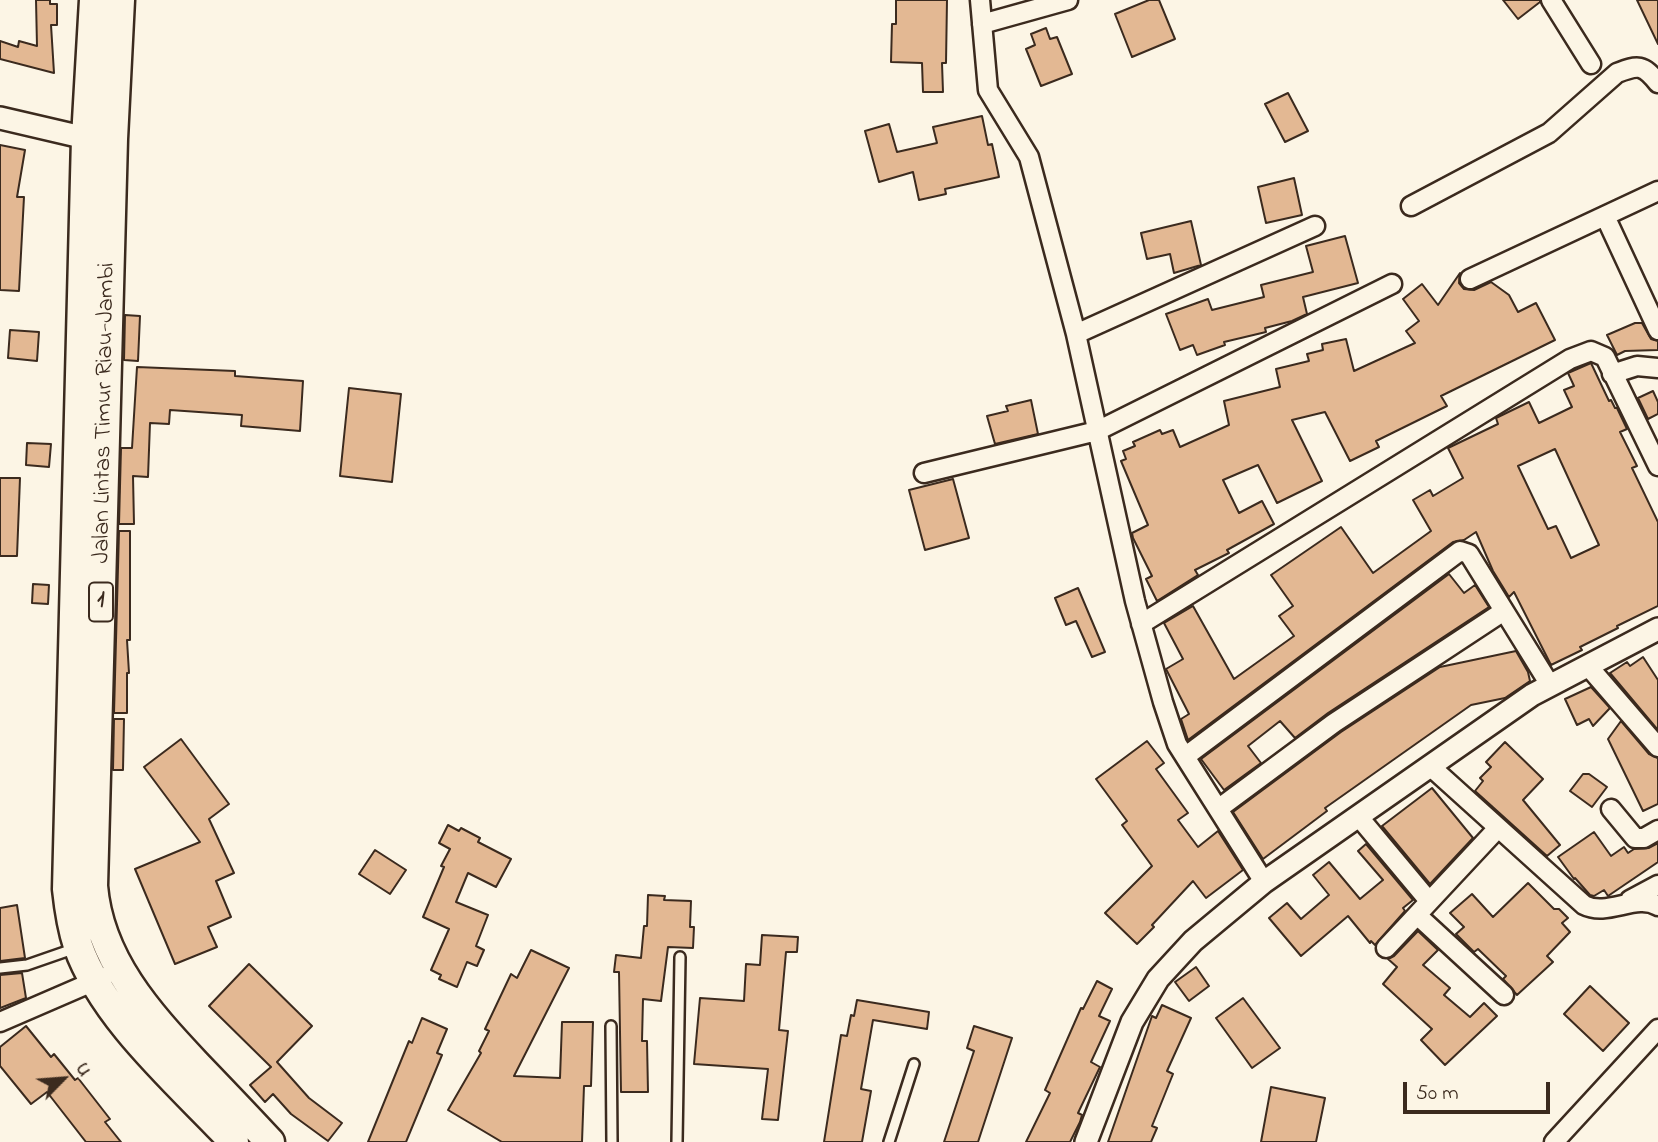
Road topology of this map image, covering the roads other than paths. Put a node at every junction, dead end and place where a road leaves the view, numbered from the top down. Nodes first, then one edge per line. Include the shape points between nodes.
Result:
1 (94, 0) edge
2 (120, 0) edge
3 (980, 0) edge
4 (1069, 0) edge
5 (1551, 0) edge
6 (982, 24) junction
7 (1591, 64) dead end
8 (1658, 83) edge
9 (0, 118) edge
10 (86, 138) junction
11 (1658, 191) edge
12 (1411, 206) dead end
13 (1605, 216) junction
14 (1315, 226) dead end
15 (1470, 279) dead end
16 (1392, 284) dead end
17 (1658, 330) edge
18 (1076, 334) junction
19 (1658, 368) edge
20 (1612, 374) junction
21 (1097, 431) junction
22 (1658, 466) edge
23 (924, 472) dead end
24 (88, 585) junction
25 (1504, 611) junction
26 (1141, 624) junction
27 (1658, 629) edge
28 (1588, 666) junction
29 (1550, 685) junction
30 (1658, 747) edge
31 (1185, 756) junction
32 (1430, 766) junction
33 (1218, 809) junction
34 (1611, 809) dead end
35 (1358, 817) junction
36 (1498, 828) junction
37 (1658, 830) edge
38 (1264, 882) junction
39 (1658, 885) edge
40 (1658, 906) edge
41 (1618, 907) junction
42 (1423, 908) junction
43 (78, 947) junction
44 (1386, 947) dead end
45 (680, 957) dead end
46 (0, 968) edge
47 (119, 968) junction
48 (95, 982) junction
49 (1504, 995) dead end
50 (0, 1022) edge
51 (611, 1026) dead end
52 (1658, 1029) edge
53 (914, 1064) dead end
54 (234, 1142) edge
55 (270, 1142) edge
56 (612, 1142) edge
57 (677, 1142) edge
58 (889, 1142) edge
59 (1086, 1142) edge
60 (1554, 1142) edge

1 - 10 highway, Jalan Lintas Timur Riau-Jambi / 1
2 - 24 highway, Jalan Lintas Timur Riau-Jambi / 1
3 - 6 street
4 - 6 street
5 - 7 street
6 - 18 street via 988,90 1029,157
8 - 12 street via 1641,68 1616,73 1549,133
9 - 10 street
10 - 24 highway, Jalan Lintas Timur Riau-Jambi / 1
11 - 13 street
13 - 15 street
13 - 17 street
14 - 18 street
16 - 21 street
18 - 21 street
19 - 20 street via 1637,366
20 - 22 street
20 - 26 street via 1598,353 1570,359
21 - 23 street
21 - 26 street
24 - 43 highway, Jalan Lintas Timur Riau-Jambi / 1 via 67,889
24 - 47 highway, Jalan Lintas Timur Riau-Jambi / 1 via 94,904
25 - 29 street
25 - 31 street via 1469,554 1457,552
25 - 33 street via 1334,723
26 - 31 street via 1177,744
27 - 28 street
28 - 29 street
28 - 30 street
29 - 32 street
31 - 33 street
32 - 35 street
32 - 36 street
33 - 38 street
34 - 37 street via 1635,838
35 - 38 street
35 - 42 street
36 - 41 street via 1584,905 1599,910
36 - 42 street
38 - 59 street via 1193,941 1158,979 1132,1022
39 - 41 street
40 - 41 street via 1644,902
42 - 44 street
42 - 49 street
43 - 46 lane via 27,965
43 - 48 highway, Jalan Lintas Timur Riau-Jambi / 1
45 - 57 lane
47 - 48 street
47 - 55 highway, Jalan Lintas Timur Riau-Jambi / 1 via 150,1014
48 - 50 street
48 - 54 highway, Jalan Lintas Timur Riau-Jambi / 1 via 129,1031
51 - 56 lane
52 - 60 street
53 - 58 lane

